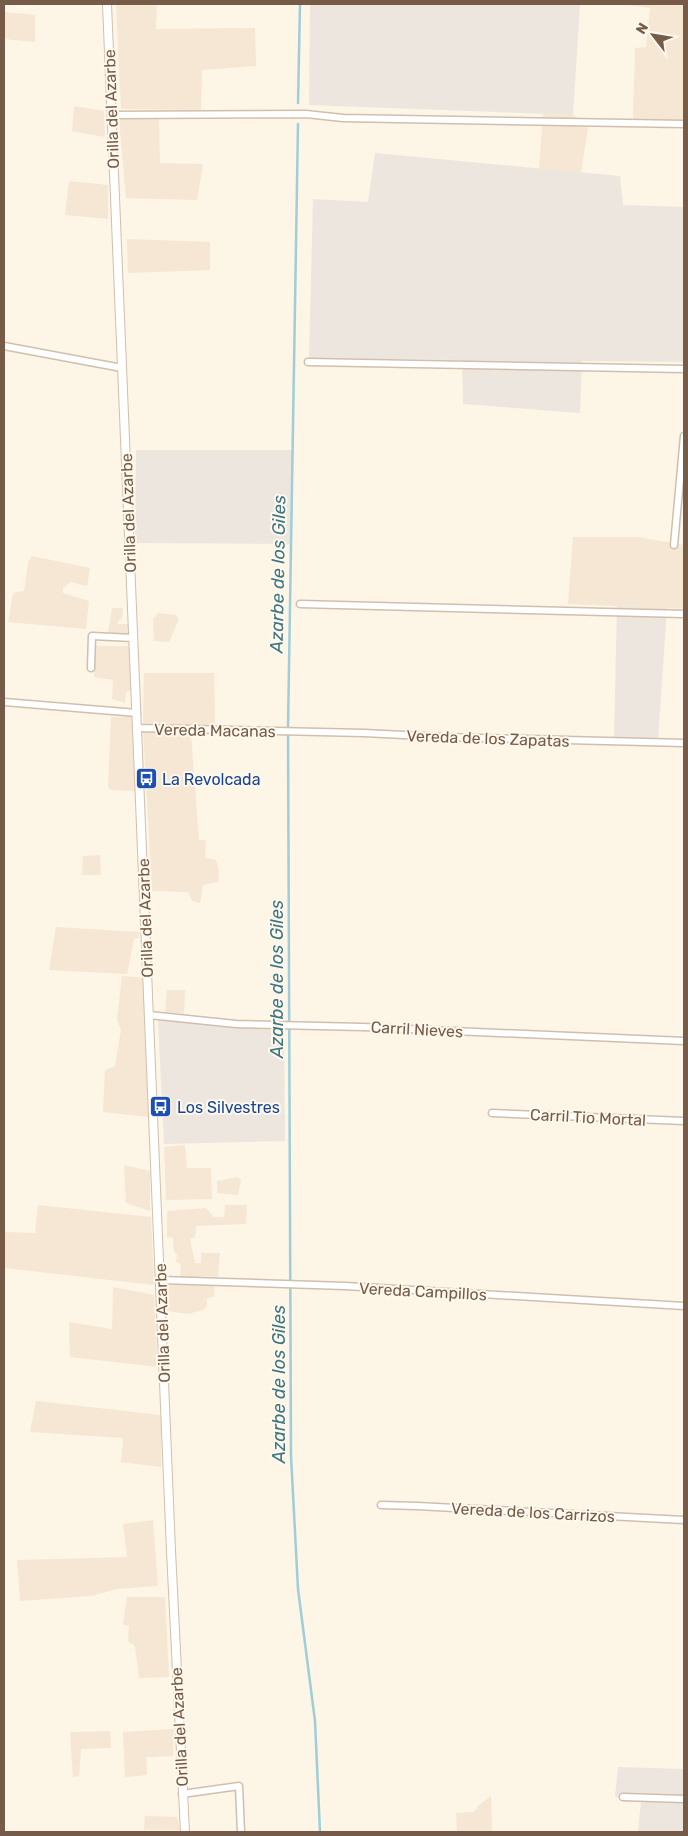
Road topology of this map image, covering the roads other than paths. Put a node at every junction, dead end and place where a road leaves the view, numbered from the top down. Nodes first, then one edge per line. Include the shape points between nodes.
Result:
1 (107, 4) edge
2 (111, 116) junction
3 (684, 124) edge
4 (4, 346) edge
5 (308, 362) dead end
6 (122, 368) junction
7 (684, 369) edge
8 (684, 436) edge
9 (674, 545) dead end
10 (300, 604) dead end
11 (684, 614) edge
12 (133, 638) junction
13 (91, 668) dead end
14 (4, 702) edge
15 (137, 713) junction
16 (137, 728) junction
17 (292, 732) joint
18 (684, 743) edge
19 (149, 1014) junction
20 (684, 1041) edge
21 (492, 1112) dead end
22 (684, 1121) edge
23 (161, 1280) junction
24 (684, 1306) edge
25 (382, 1505) dead end
26 (684, 1520) edge
27 (182, 1794) junction
28 (623, 1798) dead end
29 (684, 1799) edge
30 (185, 1832) edge
31 (240, 1832) edge

1 - 2 street, Orilla del Azarbe
2 - 3 street via 306,114 343,118
2 - 6 street, Orilla del Azarbe
4 - 6 street
5 - 7 street
6 - 12 street, Orilla del Azarbe
8 - 9 street
10 - 11 street
12 - 13 street via 92,636
12 - 15 street, Orilla del Azarbe
14 - 15 street
15 - 16 street, Orilla del Azarbe
16 - 17 street, Vereda Macanas
16 - 19 street, Orilla del Azarbe
17 - 18 street, Vereda de los Zapatas
19 - 20 street, Carril Nieves via 236,1024
19 - 23 street, Orilla del Azarbe
21 - 22 street, Carril Tio Mortal
23 - 24 street, Vereda Campillos via 345,1286
23 - 27 street, Orilla del Azarbe
25 - 26 street, Vereda de los Carrizos
27 - 30 street, Orilla del Azarbe
27 - 31 street via 239,1786
28 - 29 street

